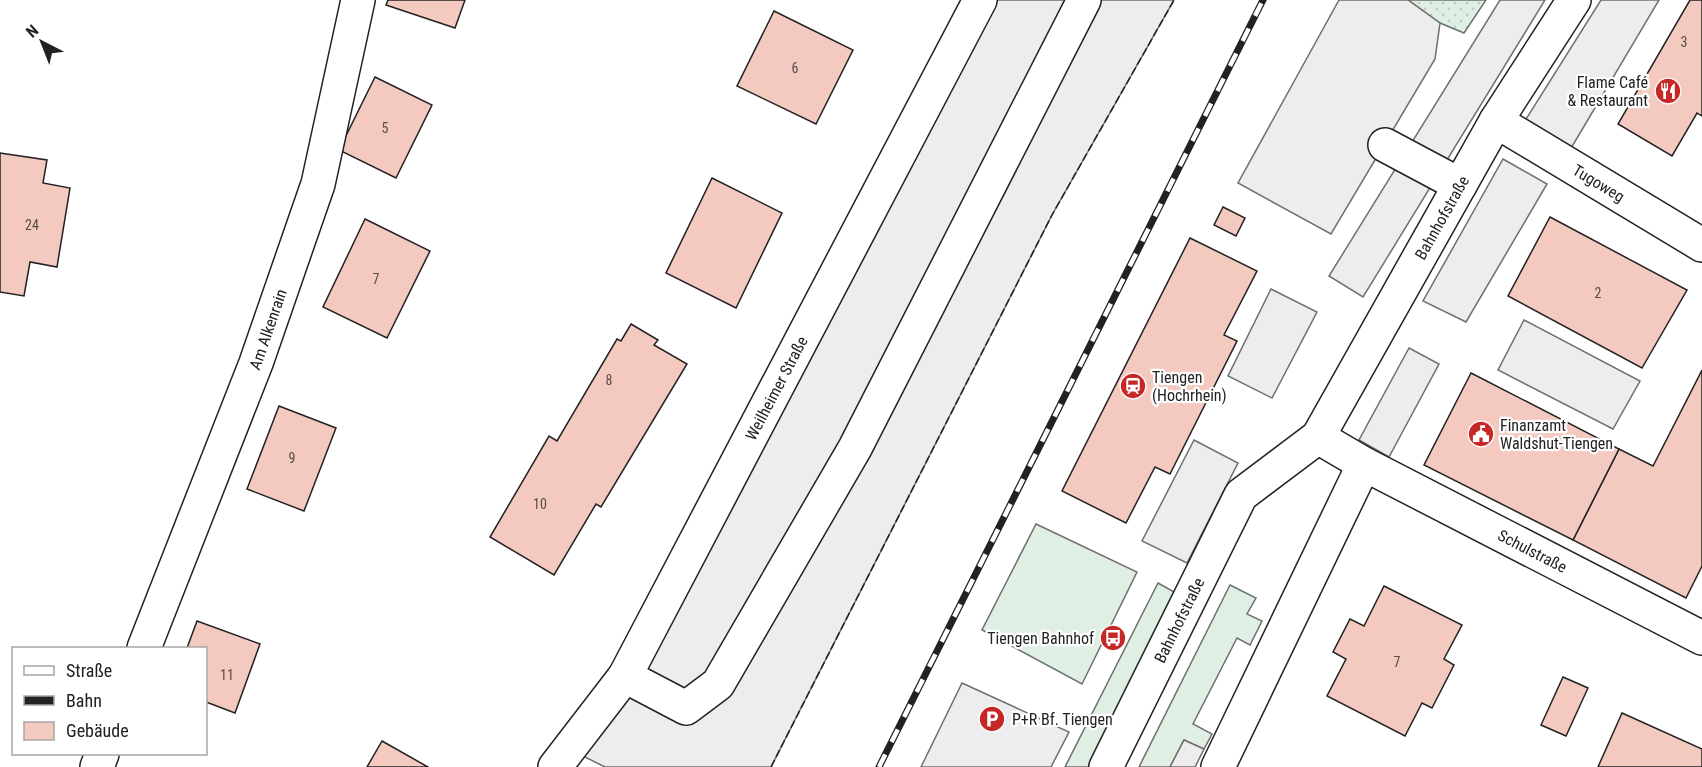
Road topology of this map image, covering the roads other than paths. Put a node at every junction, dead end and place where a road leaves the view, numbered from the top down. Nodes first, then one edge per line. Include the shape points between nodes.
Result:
1 (358, 0) edge
2 (980, 0) edge
3 (1084, 0) edge
4 (1574, 0) edge
5 (1496, 121) junction
6 (1385, 145) dead end
7 (1460, 185) junction
8 (1702, 245) edge
9 (1318, 437) junction
10 (1364, 464) junction
11 (1702, 638) edge
12 (144, 647) edge
13 (625, 676) junction
14 (555, 767) edge
15 (1106, 767) edge
16 (1218, 767) edge

1 - 12 street, Am Alkenrain via 318,184 256,363
2 - 13 street, Weilheimer Straße
3 - 13 street via 855,448 718,684 686,708
4 - 5 street, Bahnhofstraße
5 - 7 street, Bahnhofstraße
5 - 8 street, Tugoweg
6 - 7 street
7 - 9 street, Bahnhofstraße
9 - 10 street
9 - 15 street, Bahnhofstraße via 1241,495
10 - 11 street, Schulstraße
10 - 16 street
13 - 14 street, Weilheimer Straße

